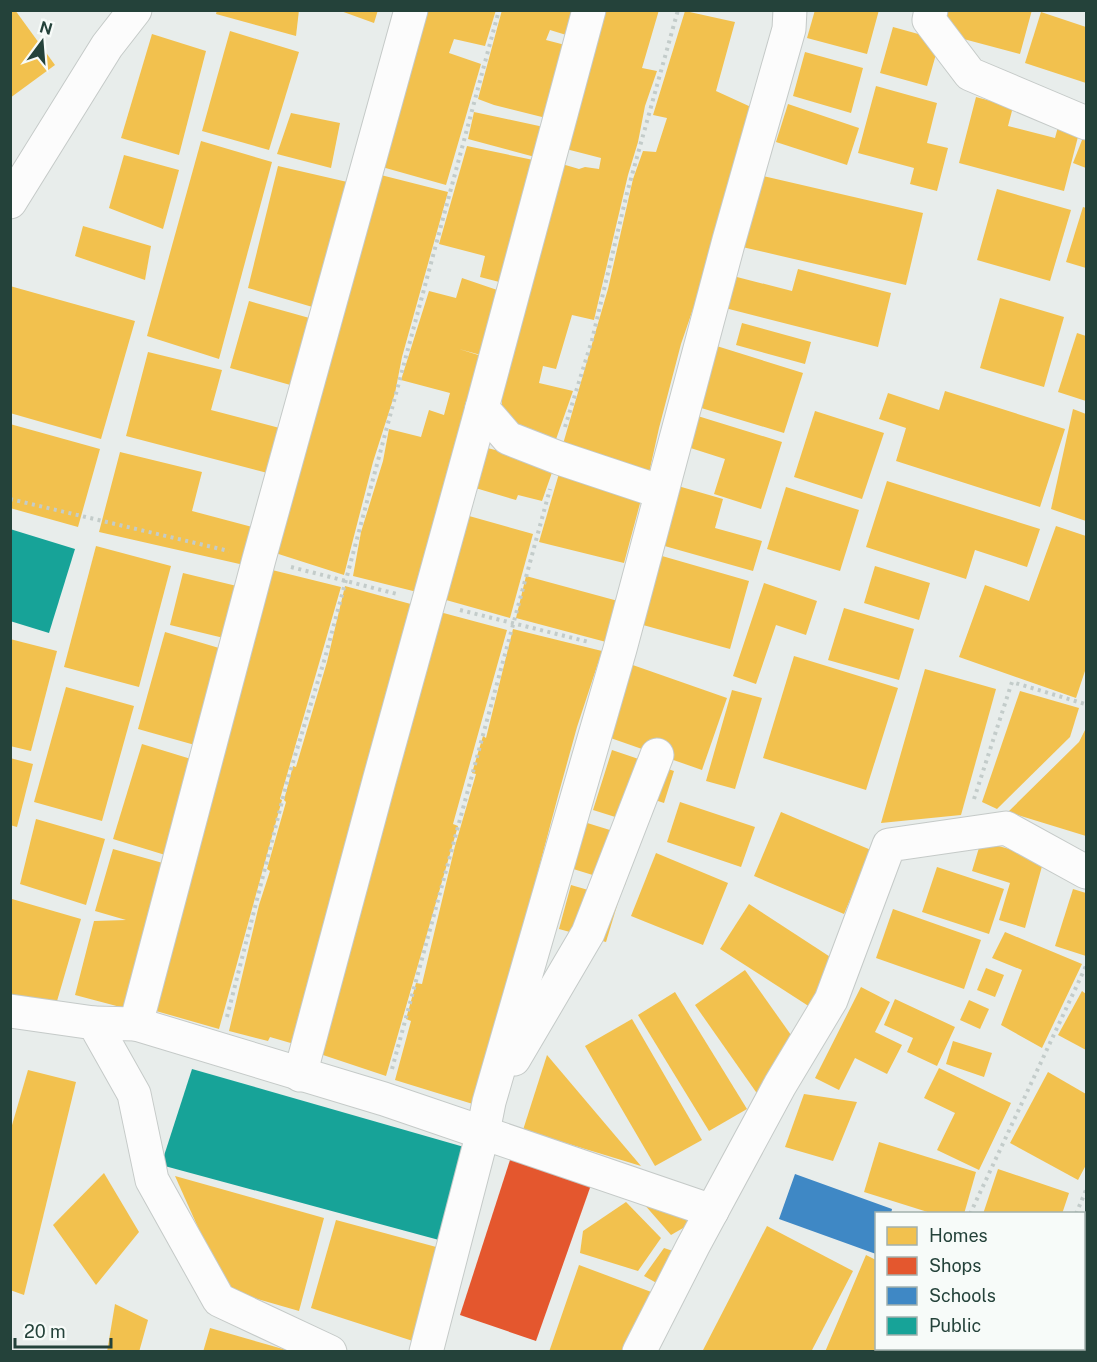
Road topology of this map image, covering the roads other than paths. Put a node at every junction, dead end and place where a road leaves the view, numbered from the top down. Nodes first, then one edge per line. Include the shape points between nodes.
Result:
1 (135, 10) edge
2 (411, 10) edge
3 (589, 10) edge
4 (790, 10) edge
5 (931, 10) edge
6 (1086, 123) edge
7 (10, 202) edge
8 (482, 408) junction
9 (661, 492) junction
10 (657, 754) dead end
11 (1086, 872) edge
12 (10, 1011) edge
13 (94, 1023) junction
14 (136, 1024) junction
15 (300, 1075) junction
16 (486, 1117) junction
17 (712, 1211) junction
18 (330, 1352) edge
19 (426, 1352) edge
20 (639, 1352) edge

1 - 7 street via 107,46
2 - 14 street via 259,559
3 - 8 street
4 - 9 street via 789,29
5 - 6 street via 929,20 970,74
8 - 9 street via 508,438
8 - 15 street
9 - 16 street
10 - 16 street via 588,933
11 - 17 street via 1005,828 889,845 831,1000
12 - 13 street
13 - 14 street
13 - 18 street via 134,1094 152,1180 219,1300
14 - 15 street
15 - 16 street via 384,1099
16 - 17 street
16 - 19 street
17 - 20 street

